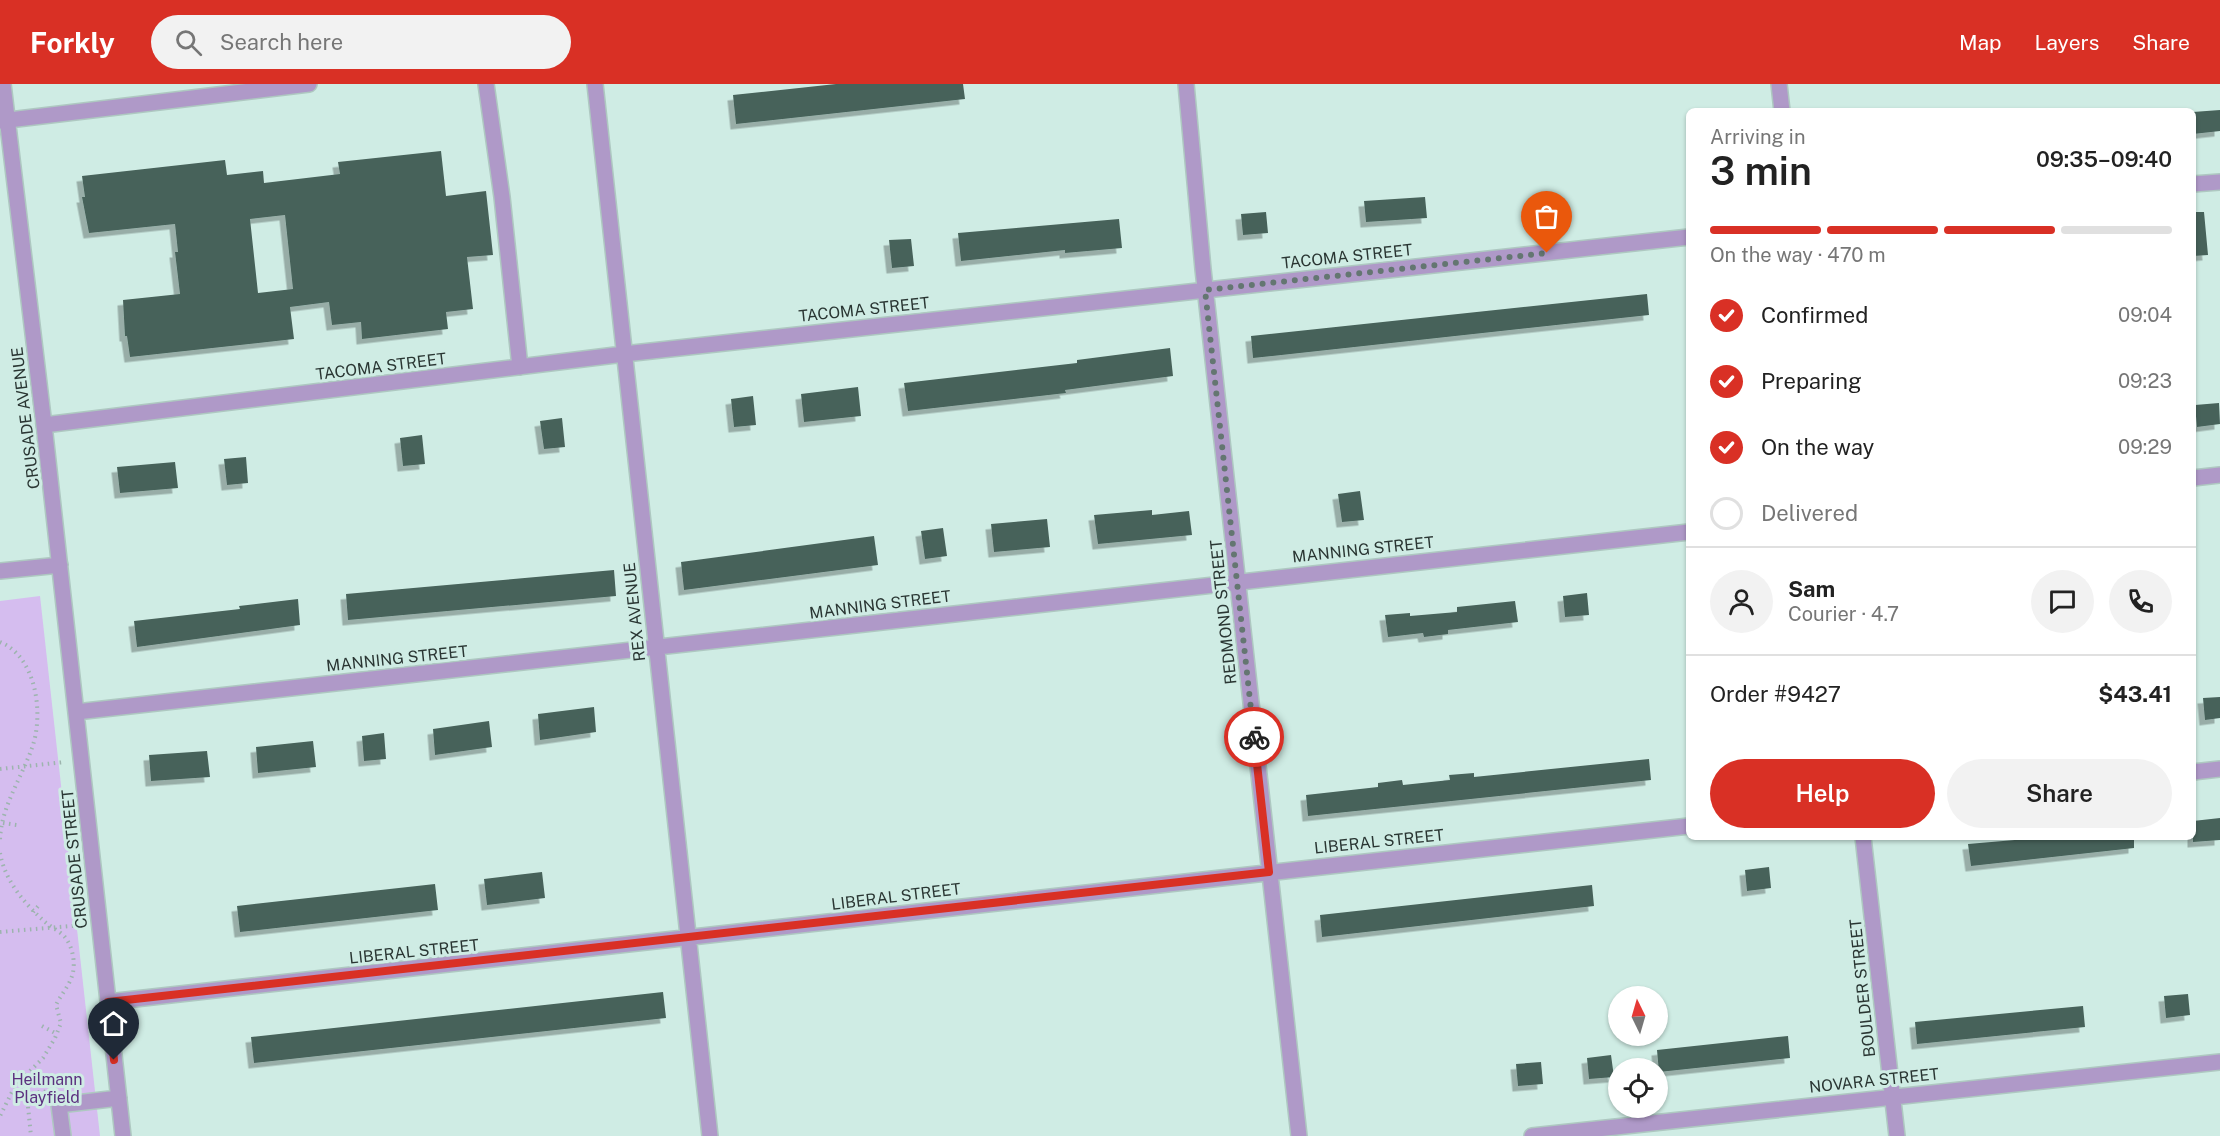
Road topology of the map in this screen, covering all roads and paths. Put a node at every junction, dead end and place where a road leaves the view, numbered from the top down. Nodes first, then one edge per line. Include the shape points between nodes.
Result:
1 (3, 84) edge
2 (309, 84) edge
3 (486, 84) edge
4 (596, 84) edge
5 (1186, 84) edge
6 (1779, 84) edge
7 (1782, 108) edge
8 (4, 120) edge
9 (2220, 182) edge
10 (2196, 184) edge
11 (1686, 237) edge
12 (1205, 290) junction
13 (624, 354) junction
14 (520, 367) junction
15 (44, 425) junction
16 (2220, 475) edge
17 (2196, 478) edge
18 (1686, 532) edge
19 (60, 565) junction
20 (0, 571) edge
21 (1237, 581) junction
22 (0, 642) edge
23 (656, 648) junction
24 (76, 712) junction
25 (81, 760) junction
26 (23, 766) junction
27 (0, 769) edge
28 (2220, 769) edge
29 (2196, 772) edge
30 (3, 823) junction
31 (16, 825) dead end
32 (1686, 826) edge
33 (0, 840) edge
34 (1863, 840) edge
35 (0, 853) edge
36 (1269, 872) junction
37 (40, 904) dead end
38 (33, 912) junction
39 (99, 924) junction
40 (52, 928) junction
41 (0, 932) edge
42 (688, 939) junction
43 (108, 1002) junction
44 (42, 1026) dead end
45 (57, 1034) junction
46 (2220, 1062) edge
47 (24, 1076) junction
48 (1892, 1096) junction
49 (119, 1098) junction
50 (0, 1116) edge
51 (31, 1136) edge
52 (63, 1136) edge
53 (123, 1136) edge
54 (711, 1136) edge
55 (1299, 1136) edge
56 (1532, 1136) edge
57 (1897, 1136) edge

1 - 8 street, CRUSADE AVENUE
2 - 8 street
3 - 14 street
4 - 13 street, REX AVENUE
5 - 12 street, REDMOND STREET
6 - 7 street
8 - 15 street, CRUSADE AVENUE
9 - 10 street
11 - 12 street, TACOMA STREET
12 - 13 street, TACOMA STREET
12 - 21 street, REDMOND STREET
13 - 14 street, TACOMA STREET
13 - 23 street, REX AVENUE
14 - 15 street, TACOMA STREET
15 - 19 street, CRUSADE AVENUE
16 - 17 street
18 - 21 street, MANNING STREET
19 - 20 street
19 - 24 street, CRUSADE AVENUE
21 - 23 street, MANNING STREET
21 - 36 street, REDMOND STREET
22 - 26 path via 27,664 34,688 37,726
23 - 24 street, MANNING STREET
23 - 42 street, REX AVENUE
24 - 25 street, CRUSADE STREET
25 - 26 path
25 - 39 street, CRUSADE STREET
26 - 27 path
26 - 30 path
28 - 29 street
30 - 31 path
30 - 33 path
32 - 36 street, LIBERAL STREET
34 - 48 street, BOULDER STREET
35 - 38 path via 11,883
36 - 42 street, LIBERAL STREET
36 - 55 street, REDMOND STREET
37 - 38 path
38 - 40 path
39 - 40 path
39 - 43 street, CRUSADE STREET
40 - 41 path
40 - 45 path via 64,936 73,962 72,976 56,1005 61,1023
42 - 43 street, LIBERAL STREET
42 - 54 street, REX AVENUE
43 - 49 street
44 - 45 path
45 - 47 path via 43,1058
46 - 48 street, NOVARA STREET
47 - 50 path
47 - 51 path
48 - 56 street, NOVARA STREET
48 - 57 street, BOULDER STREET
49 - 52 street via 59,1105
49 - 53 street

